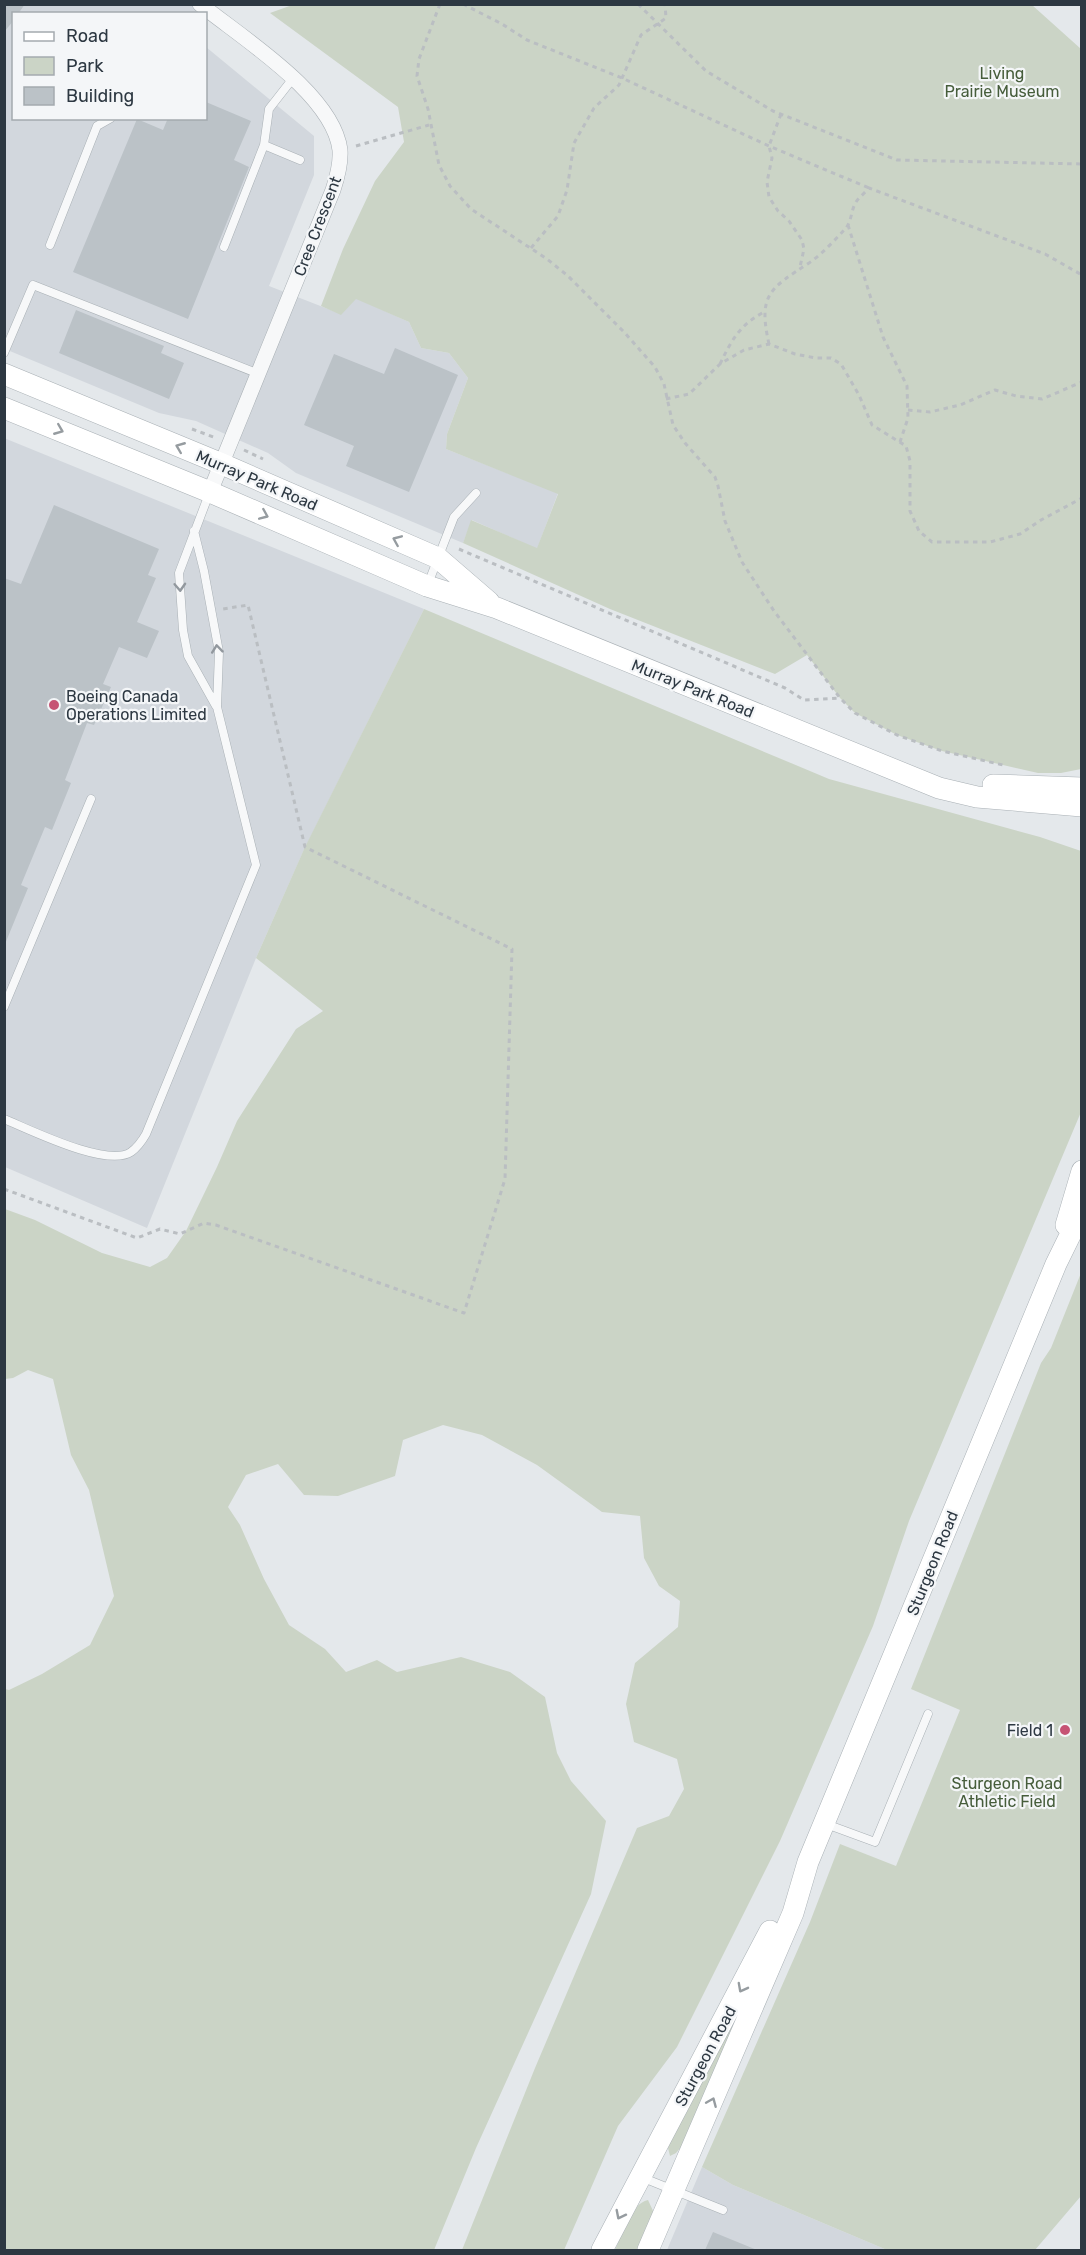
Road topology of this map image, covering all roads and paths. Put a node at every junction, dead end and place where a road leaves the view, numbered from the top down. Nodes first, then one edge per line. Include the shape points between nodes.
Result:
1 (440, 4) edge
2 (463, 4) edge
3 (638, 4) edge
4 (665, 4) edge
5 (207, 13) edge
6 (657, 23) junction
7 (294, 77) junction
8 (622, 78) junction
9 (781, 114) junction
10 (108, 120) edge
11 (429, 125) junction
12 (264, 145) junction
13 (769, 146) junction
14 (340, 150) junction
15 (300, 160) dead end
16 (1082, 164) edge
17 (868, 188) junction
18 (848, 225) junction
19 (50, 245) dead end
20 (224, 247) dead end
21 (531, 248) junction
22 (800, 267) junction
23 (1082, 275) edge
24 (764, 312) junction
25 (769, 345) junction
26 (4, 353) edge
27 (720, 364) junction
28 (4, 374) edge
29 (258, 374) junction
30 (1082, 382) edge
31 (666, 399) junction
32 (4, 408) edge
33 (908, 410) junction
34 (900, 442) junction
35 (222, 464) junction
36 (210, 492) junction
37 (476, 493) dead end
38 (1082, 498) edge
39 (194, 531) junction
40 (438, 558) junction
41 (428, 586) junction
42 (496, 608) junction
43 (223, 609) dead end
44 (217, 707) junction
45 (1004, 765) dead end
46 (889, 768) junction
47 (1082, 788) edge
48 (91, 799) dead end
49 (1023, 801) junction
50 (1082, 806) edge
51 (1082, 820) edge
52 (4, 1007) edge
53 (4, 1119) edge
54 (1082, 1171) edge
55 (4, 1189) edge
56 (1082, 1211) edge
57 (1056, 1264) junction
58 (928, 1714) dead end
59 (825, 1823) junction
60 (808, 1862) junction
61 (640, 2176) junction
62 (674, 2189) junction
63 (723, 2210) dead end
64 (602, 2250) edge
65 (648, 2250) edge

1 - 11 path via 417,68
2 - 8 path via 527,40
3 - 6 path
4 - 6 path via 666,18
5 - 7 street, Cree Crescent
6 - 8 path via 641,36
6 - 9 path via 706,71
7 - 12 lane via 269,109
7 - 14 street, Cree Crescent via 324,110
8 - 13 path
8 - 21 path via 594,108 574,143 567,190 558,216
9 - 13 path
9 - 16 path via 897,159
10 - 19 lane via 97,126
11 - 14 path
11 - 21 path via 439,165 458,196 471,209
12 - 15 lane
12 - 20 lane
13 - 17 path
13 - 22 path via 769,197 802,240
14 - 29 street, Cree Crescent via 333,190
17 - 18 path via 855,202
17 - 23 path via 1045,255
18 - 22 path via 816,257
18 - 33 path via 883,337 907,386
21 - 31 path via 568,276 624,332 660,376
22 - 24 path via 777,286 766,301
24 - 25 path
24 - 27 path via 742,327
25 - 27 path via 744,350
25 - 34 path via 795,354 831,358 841,364 872,425
26 - 29 lane via 33,285
27 - 31 path via 689,394
35 -> 28 street, Murray Park Road
29 - 35 street, Cree Crescent
30 - 33 path via 1042,399 995,390 930,412
31 - 45 path via 678,434 715,477 724,521 742,562 840,698 855,713 897,735 942,751
32 -> 36 street, Murray Park Road
33 - 34 path
34 - 38 path via 906,446 910,461 910,511 919,531 933,542 990,542 1020,534
35 - 36 street, Cree Crescent
40 -> 35 street, Murray Park Road
36 - 39 lane
36 -> 41 street, Murray Park Road
37 - 40 lane via 454,517
44 -> 39 lane via 219,652
39 -> 44 lane via 179,573 183,630 188,656
40 - 41 lane
40 - 42 street, Murray Park Road
41 - 42 street, Murray Park Road
42 - 46 street, Murray Park Road
43 - 55 path via 248,606 305,847 512,949 505,1179 464,1313 216,1225 204,1223 180,1234 160,1229 137,1238
44 - 53 lane via 256,865 146,1134 130,1153 107,1157
46 - 47 street, Murray Park Road via 967,784
46 - 49 street, Murray Park Road via 958,794
48 - 52 lane
49 - 50 street, Murray Park Road
49 - 51 street
54 - 57 street, Sturgeon Road
56 - 57 street, Sturgeon Road
57 - 59 street, Sturgeon Road
58 - 59 lane via 875,1842
59 - 60 street, Sturgeon Road
60 -> 61 street, Sturgeon Road
62 -> 60 street, Sturgeon Road via 793,1913
61 - 62 lane
61 -> 64 street, Sturgeon Road
62 - 63 lane
62 - 65 street, Sturgeon Road

